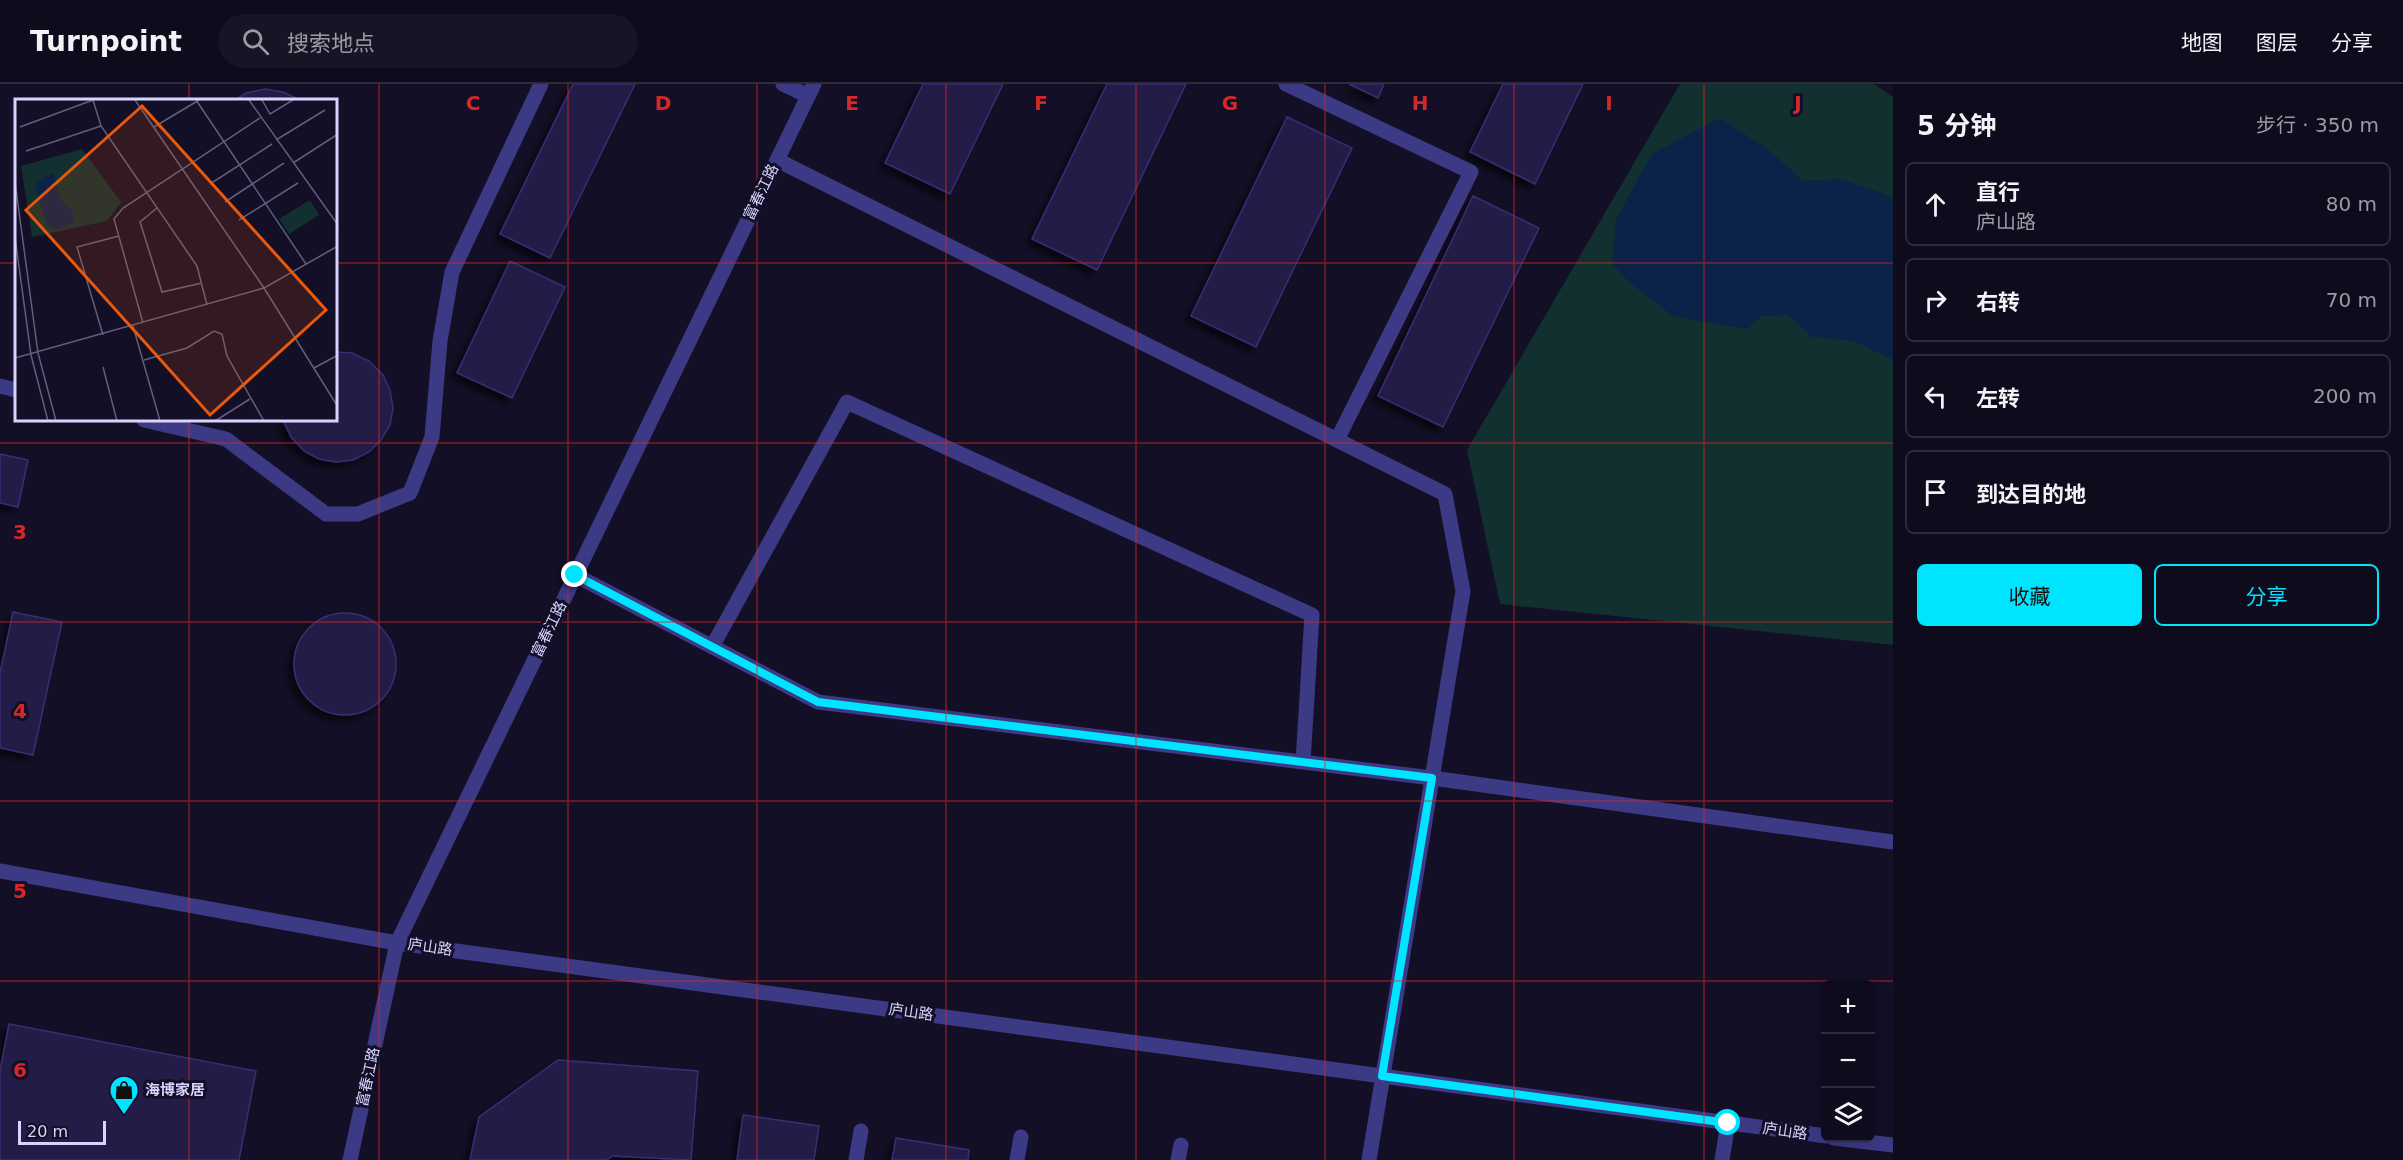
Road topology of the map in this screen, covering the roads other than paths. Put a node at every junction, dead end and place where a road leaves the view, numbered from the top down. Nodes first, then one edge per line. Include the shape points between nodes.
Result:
1 (541, 84) edge
2 (783, 84) edge
3 (1286, 84) edge
4 (811, 90) edge
5 (777, 160) junction
6 (0, 386) edge
7 (15, 390) edge
8 (153, 422) edge
9 (1337, 440) junction
10 (575, 575) junction
11 (712, 647) junction
12 (1303, 762) junction
13 (1432, 778) junction
14 (1893, 842) edge
15 (0, 871) edge
16 (397, 943) junction
17 (1382, 1076) junction
18 (1728, 1123) junction
19 (861, 1131) dead end
20 (1821, 1135) edge
21 (1021, 1137) dead end
22 (1867, 1142) edge
23 (1893, 1146) edge
24 (350, 1160) edge
25 (856, 1160) edge
26 (1017, 1160) edge
27 (1369, 1160) edge
28 (1722, 1160) edge

1 - 8 street via 452,272 440,341 432,437 410,493 358,514 326,513 225,439
2 - 4 street
3 - 9 street via 1471,172
4 - 5 street, 富春江路
5 - 9 street
5 - 10 street, 富春江路
6 - 7 street
9 - 13 street via 1444,494 1463,591
10 - 11 street
10 - 16 street, 富春江路
11 - 12 street via 818,702
11 - 12 street via 847,402 1312,615
12 - 13 street
13 - 14 street
13 - 17 street
15 - 16 street, 庐山路
16 - 17 street, 庐山路
16 - 24 street, 富春江路
17 - 18 street, 庐山路
17 - 27 street
18 - 20 street, 庐山路
18 - 28 street
19 - 25 street
21 - 26 street
22 - 23 street

